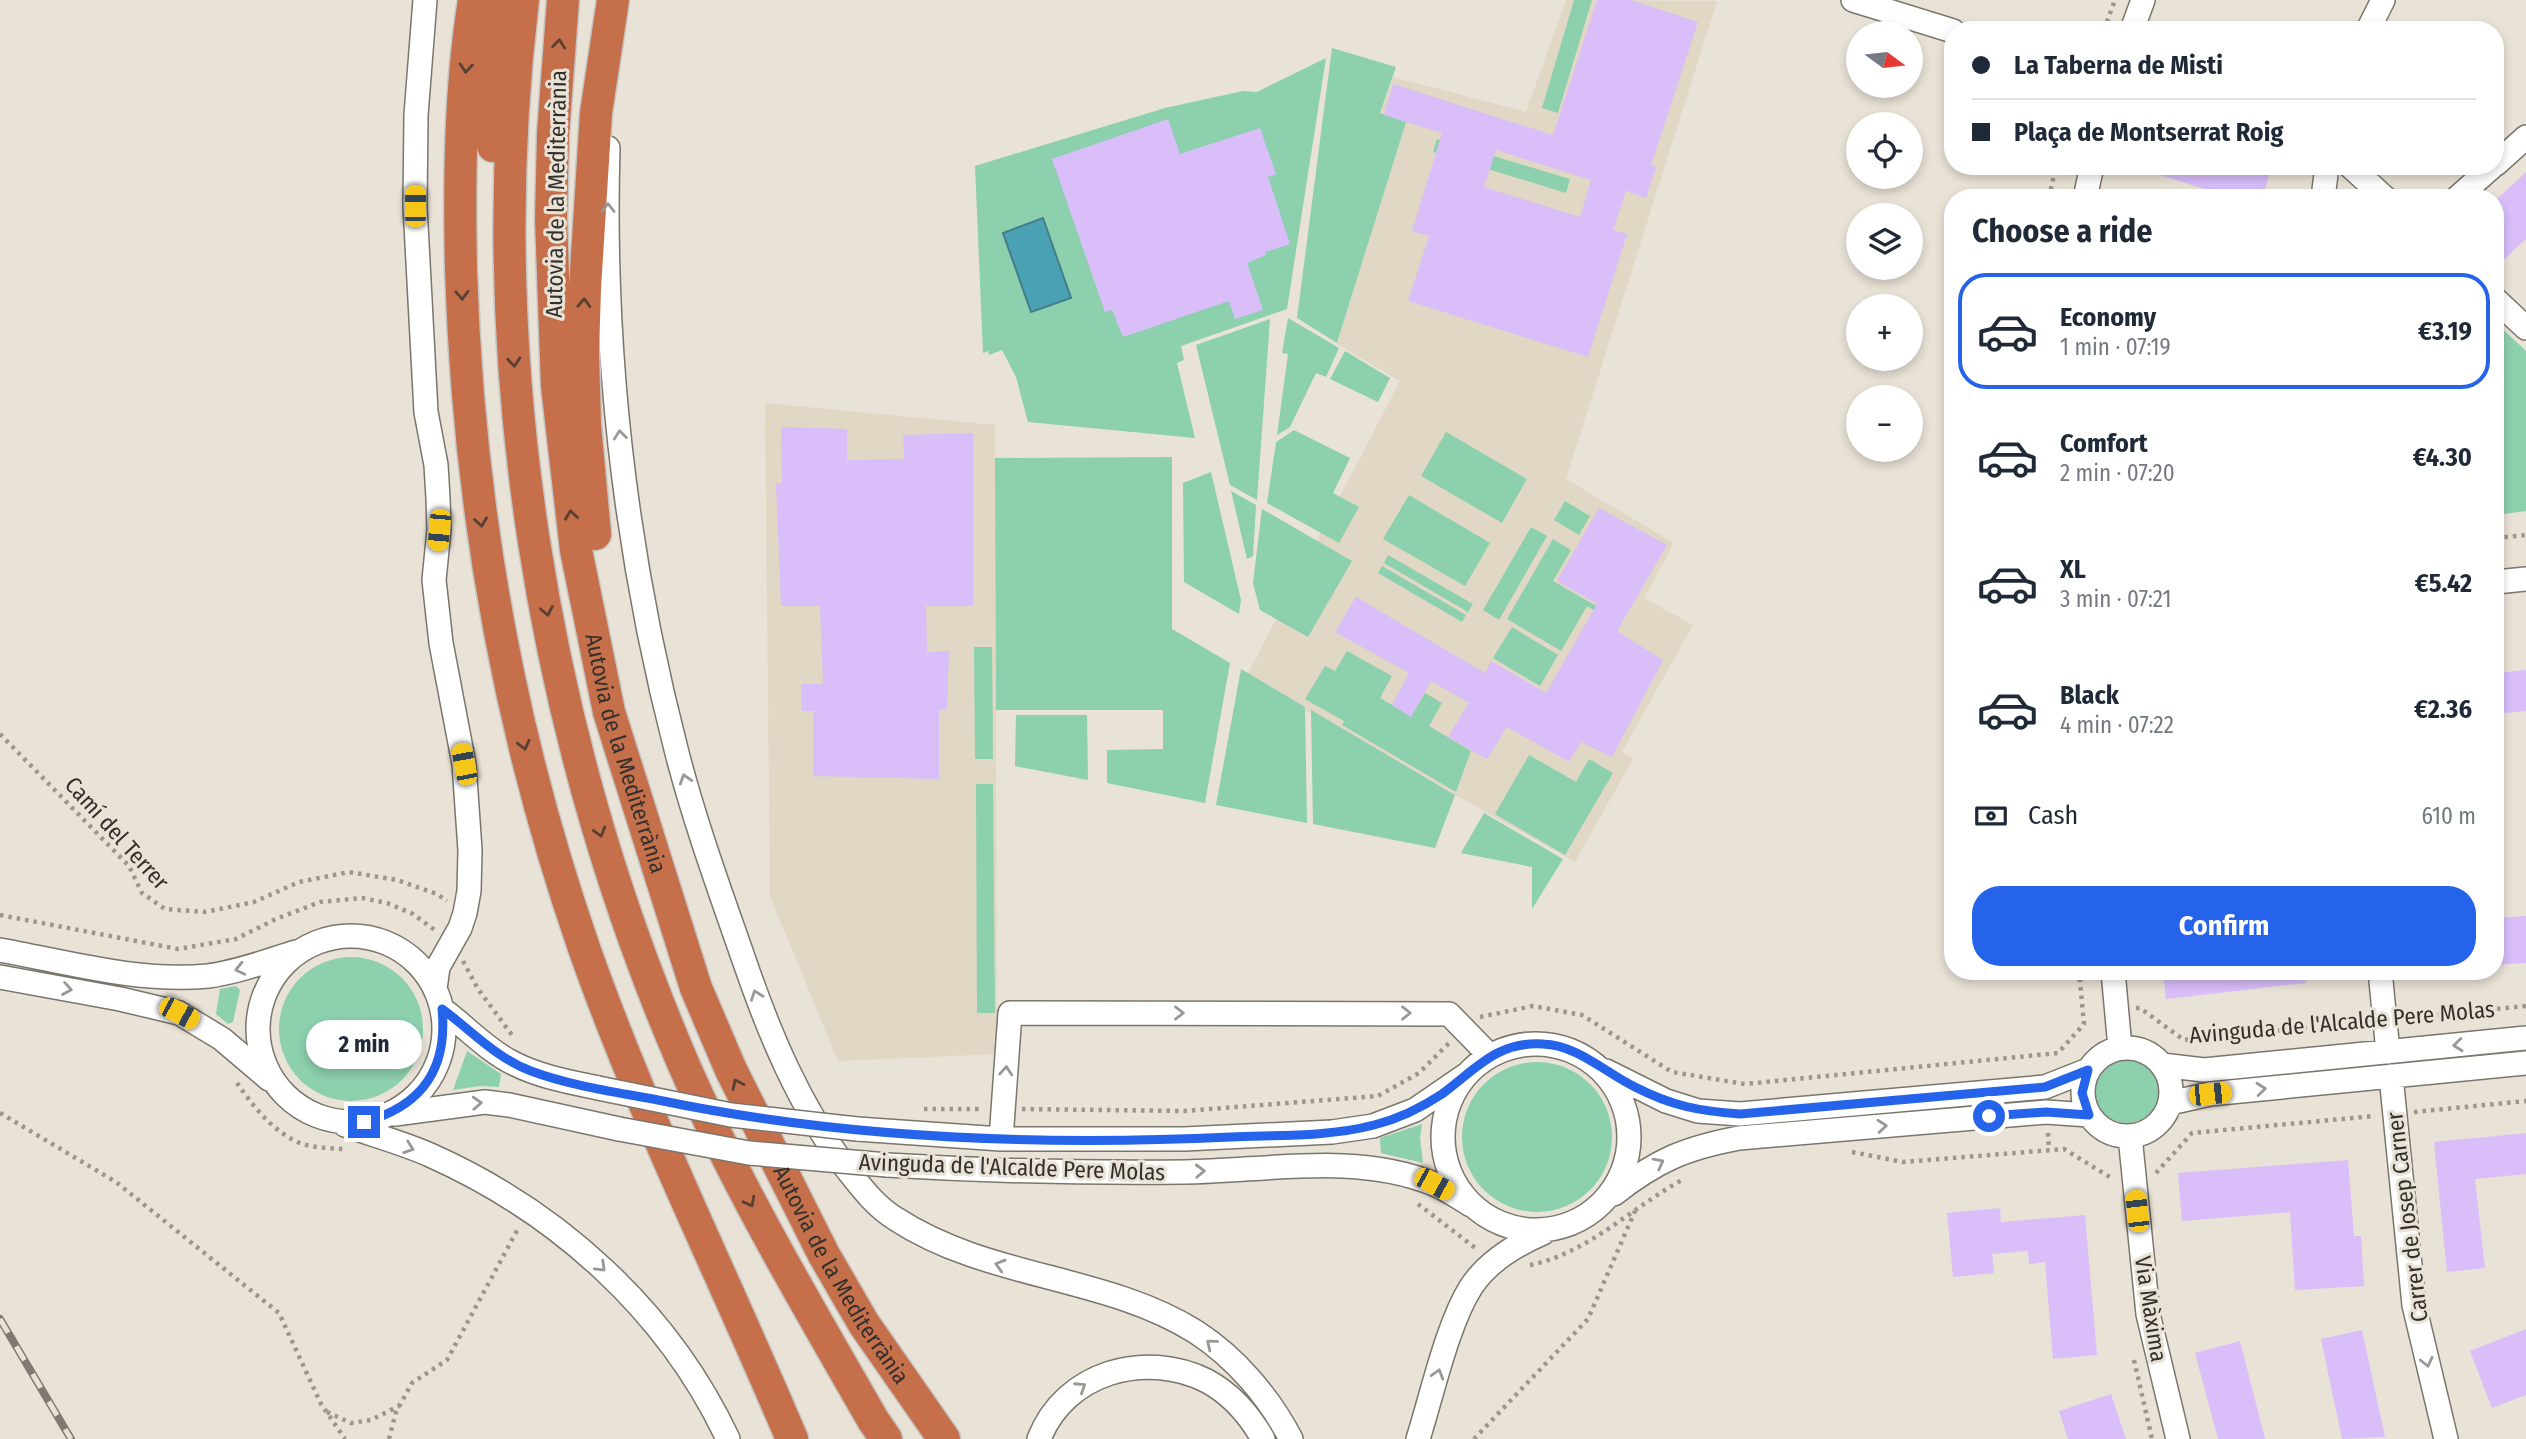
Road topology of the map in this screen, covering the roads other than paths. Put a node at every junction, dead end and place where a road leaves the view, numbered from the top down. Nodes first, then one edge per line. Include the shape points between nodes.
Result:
1 (425, 0) edge
2 (474, 0) edge
3 (491, 0) edge
4 (523, 0) edge
5 (563, 0) edge
6 (613, 0) edge
7 (1853, 0) edge
8 (2143, 0) edge
9 (2383, 0) edge
10 (2135, 21) edge
11 (2372, 21) edge
12 (1944, 28) edge
13 (608, 40) junction
14 (2526, 137) edge
15 (2504, 156) edge
16 (2360, 175) edge
17 (2483, 175) edge
18 (2375, 189) edge
19 (2467, 189) edge
20 (2504, 307) edge
21 (510, 313) junction
22 (2526, 328) edge
23 (2526, 579) edge
24 (2504, 581) edge
25 (609, 712) junction
26 (450, 942) junction
27 (396, 947) junction
28 (305, 948) junction
29 (0, 950) edge
30 (0, 977) edge
31 (2114, 980) edge
32 (2381, 980) edge
33 (438, 999) junction
34 (2526, 1038) edge
35 (2120, 1048) junction
36 (2388, 1052) junction
37 (1490, 1056) junction
38 (2526, 1063) edge
39 (2162, 1065) junction
40 (1597, 1066) junction
41 (2088, 1070) junction
42 (1466, 1075) junction
43 (2391, 1076) junction
44 (277, 1086) junction
45 (2170, 1103) junction
46 (2089, 1115) junction
47 (385, 1116) junction
48 (322, 1118) junction
49 (2130, 1136) junction
50 (1001, 1139) junction
51 (1603, 1202) junction
52 (1471, 1205) junction
53 (1551, 1230) junction
54 (728, 1439) edge
55 (792, 1439) edge
56 (886, 1439) edge
57 (944, 1439) edge
58 (1039, 1439) edge
59 (1263, 1439) edge
60 (1291, 1439) edge
61 (1418, 1439) edge
62 (2178, 1439) edge
63 (2446, 1439) edge

1 - 26 street via 416,115 416,242 426,412 439,498 436,611 464,764 470,850 465,913
2 -> 55 highway via 461,156 467,400 486,558 517,718 559,874 613,1026
3 - 21 highway via 494,269
4 - 21 highway, Autovia de la Mediterrània via 511,176
25 -> 5 highway, Autovia de la Mediterrània via 576,550 557,386 551,219
6 - 13 highway
7 - 12 street
8 - 10 street
9 - 11 street
25 -> 13 highway via 612,663 590,486 583,353 596,113
60 -> 13 street via 1261,1391 1197,1333 1122,1299 986,1261 891,1216 866,1194 828,1144 794,1085 766,1022 677,754 638,571 610,325
14 - 15 street
16 - 18 street
17 - 19 street
20 - 22 street
21 -> 56 highway, Autovia de la Mediterrània via 523,467 558,668 624,908 684,1064 740,1183
23 - 24 street
57 -> 25 highway, Autovia de la Mediterrània via 864,1324 824,1255 731,1070 696,988
26 - 27 street via 421,951
26 - 33 street via 438,967
27 - 28 street via 379,940 341,937
27 - 33 street via 419,965
28 -> 29 street via 210,975 153,976
28 - 44 street via 269,985 260,1010 261,1049
30 -> 44 street via 179,1013 222,1039
31 - 35 street
32 - 36 street
33 - 47 street via 444,1031 433,1073 421,1091
33 - 50 street, Avinguda de l'Alcalde Pere Molas, bridge via 495,1052 551,1078 731,1115
34 -> 36 street, Avinguda de l'Alcalde Pere Molas
35 - 39 street via 2144,1051
35 - 41 street via 2096,1059
36 - 39 street, Avinguda de l'Alcalde Pere Molas via 2204,1070
37 - 40 street via 1516,1046 1545,1044 1573,1051
37 - 42 street
50 -> 37 street via 1010,1013 1449,1013
38 - 43 street
39 - 45 street via 2169,1077
40 - 41 street via 1666,1101 1698,1111 1740,1114 2045,1087
40 - 51 street via 1616,1089 1627,1117 1629,1148 1620,1177
41 - 46 street via 2082,1093
42 - 50 street, Avinguda de l'Alcalde Pere Molas via 1415,1110 1373,1126 1332,1132 1184,1139
42 - 52 street via 1451,1099 1443,1127 1444,1155 1454,1182
45 -> 43 street via 2210,1094
43 -> 63 street, Carrer de Josep Carner via 2414,1305
44 - 48 street via 297,1105
45 - 49 street via 2155,1126
46 - 49 street via 2106,1131
51 -> 46 street via 1671,1157 1727,1140 2046,1112
47 - 48 street via 364,1122
47 -> 52 street, Avinguda de l'Alcalde Pere Molas, bridge via 485,1102 749,1153 887,1165 1004,1171 1360,1168 1434,1184
48 -> 54 street via 428,1154 529,1210 597,1262 648,1316 698,1384
49 - 62 street, Via Màxima via 2148,1314
51 - 53 street via 1579,1220
52 - 53 street via 1495,1221 1522,1230
61 -> 53 street via 1450,1336 1472,1286 1517,1244
58 -> 59 street via 1056,1410 1081,1386 1115,1370 1135,1367 1172,1369 1210,1382 1241,1408

